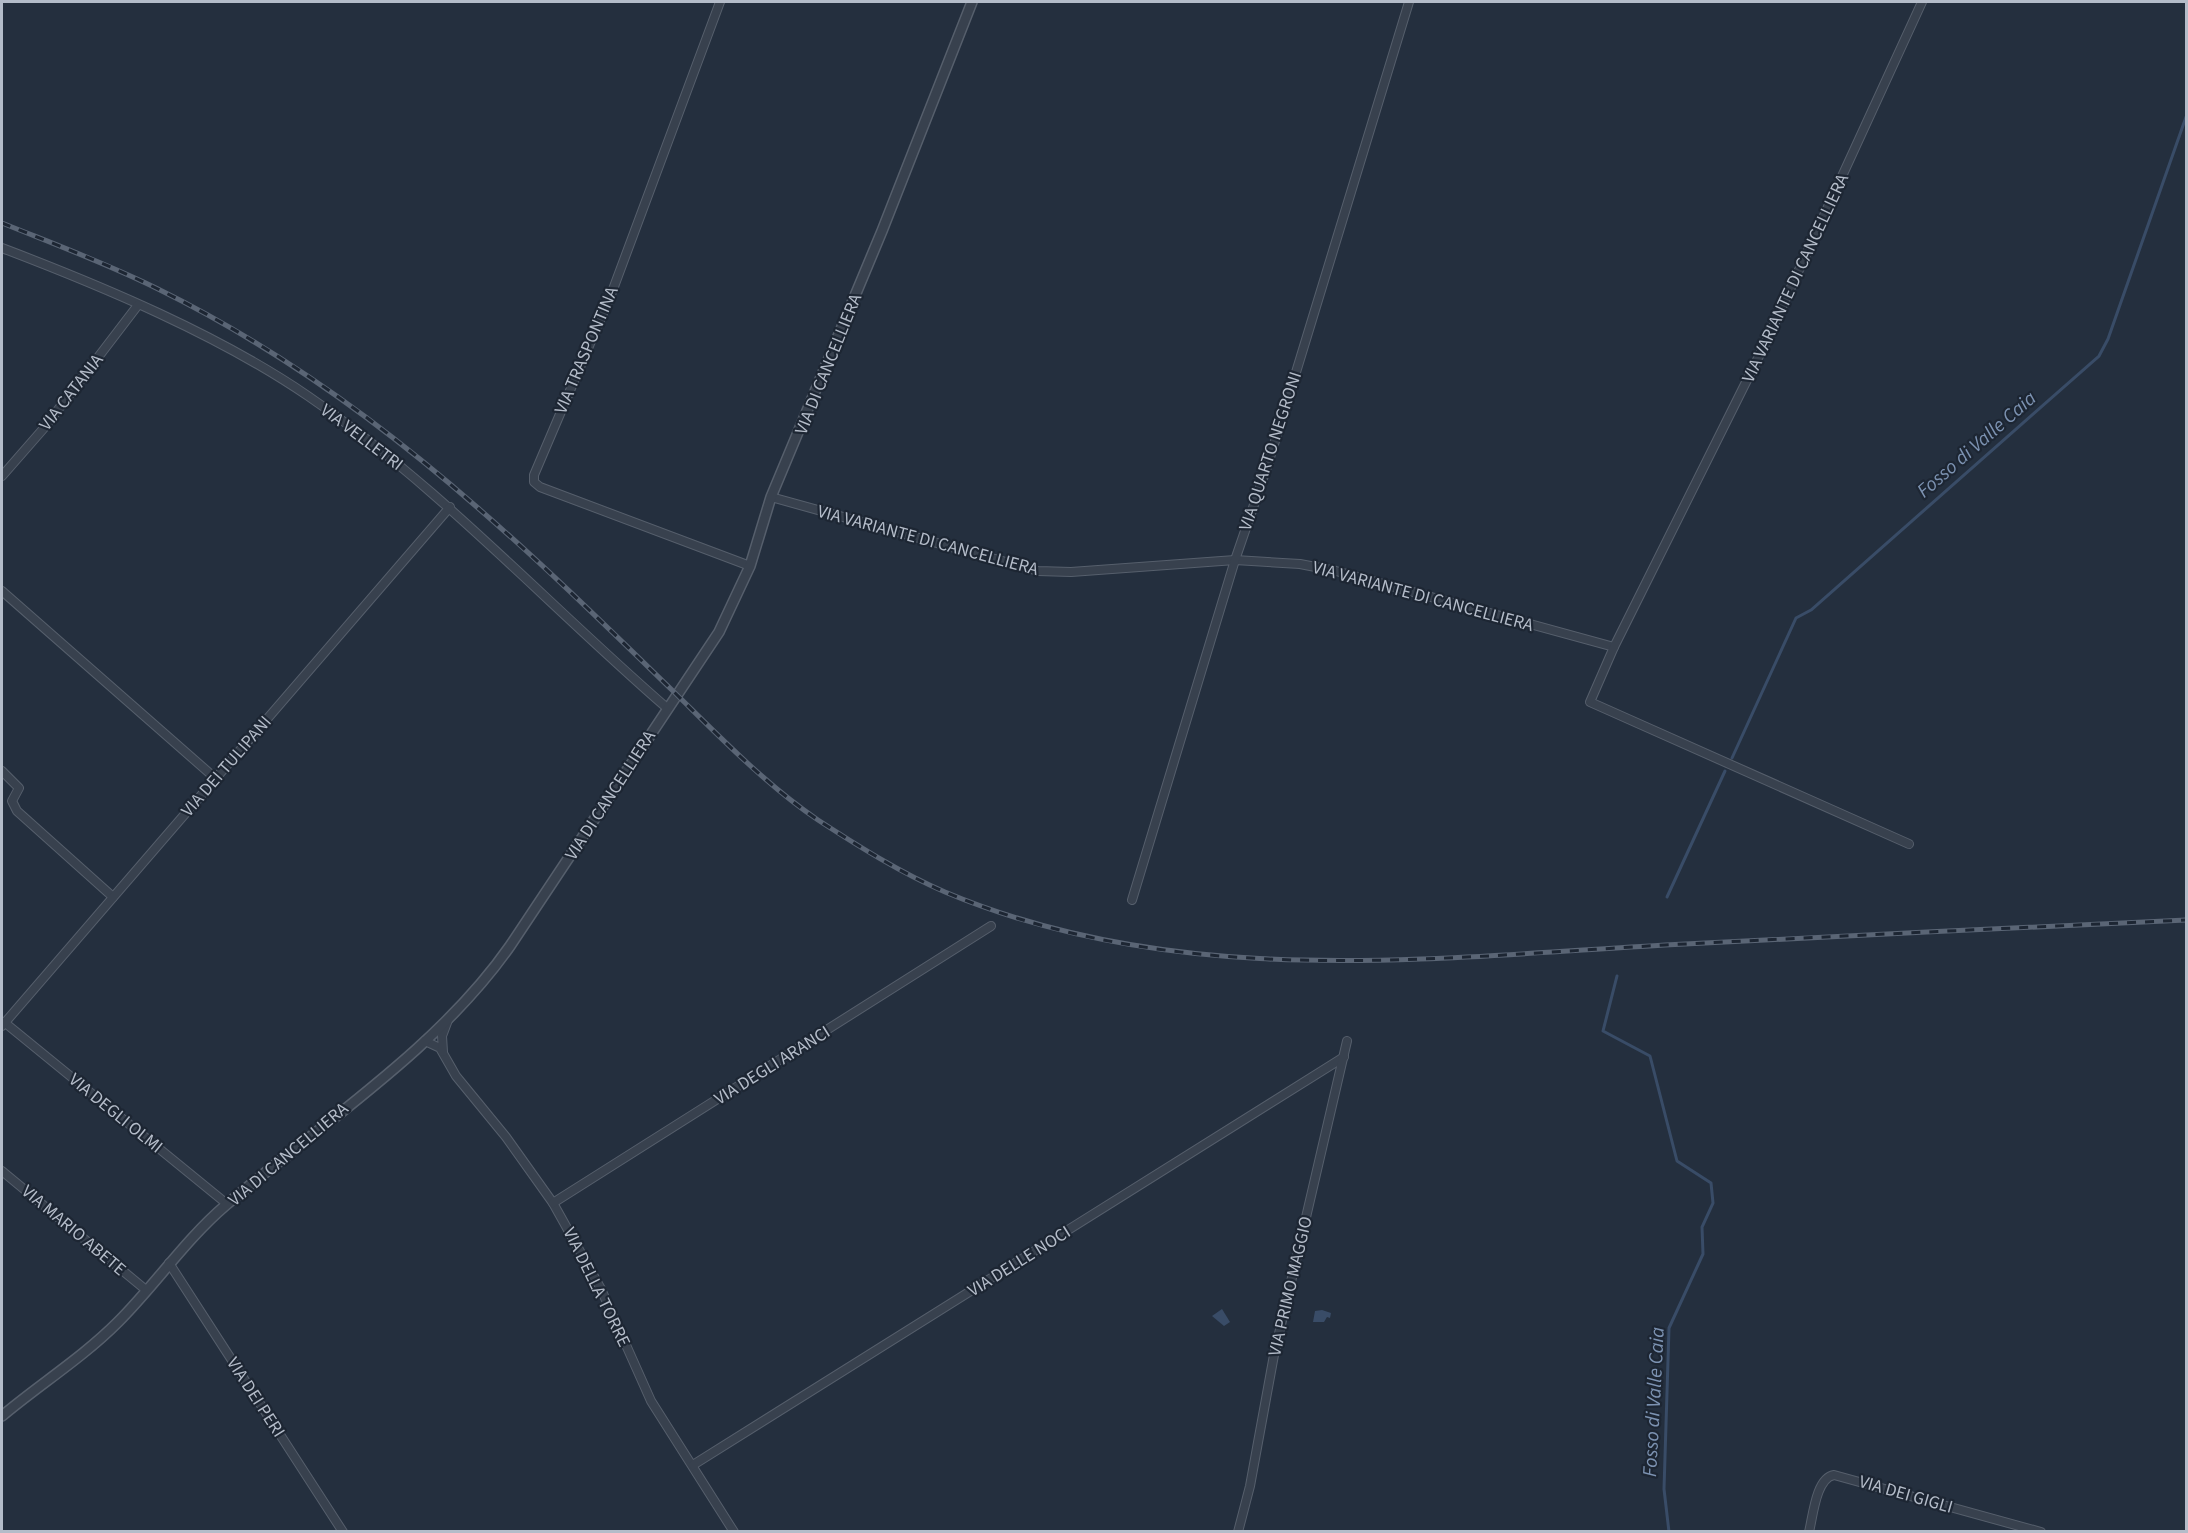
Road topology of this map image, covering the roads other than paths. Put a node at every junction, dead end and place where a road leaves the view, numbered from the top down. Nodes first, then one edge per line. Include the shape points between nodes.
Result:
1 (720, 2) edge
2 (972, 2) edge
3 (1409, 2) edge
4 (1922, 2) edge
5 (2, 248) edge
6 (138, 305) junction
7 (2, 476) edge
8 (771, 497) junction
9 (450, 507) junction
10 (1234, 560) junction
11 (750, 566) junction
12 (2, 591) edge
13 (1614, 647) junction
14 (668, 708) junction
15 (2, 771) edge
16 (215, 778) junction
17 (1909, 844) dead end
18 (113, 897) junction
19 (1132, 900) dead end
20 (991, 926) dead end
21 (448, 1020) junction
22 (3, 1024) edge
23 (425, 1041) junction
24 (1347, 1041) dead end
25 (443, 1053) junction
26 (1344, 1057) junction
27 (2, 1171) edge
28 (553, 1203) junction
29 (227, 1204) junction
30 (169, 1263) junction
31 (147, 1290) junction
32 (4, 1410) edge
33 (693, 1465) junction
34 (343, 1532) edge
35 (734, 1532) edge
36 (1238, 1532) edge
37 (1809, 1532) edge
38 (2041, 1532) edge

1 - 11 street, VIA TRASPONTINA via 612,292 534,482
2 - 8 street, VIA DI CANCELLIERA
3 - 10 street, VIA QUARTO NEGRONI via 1268,464
4 - 13 street, VIA VARIANTE DI CANCELLIERA via 1765,344
5 - 6 street, VIA VELLETRI
6 - 7 street, VIA CATANIA
6 - 9 street, VIA VELLETRI via 292,385
8 - 10 street, VIA VARIANTE DI CANCELLIERA via 1038,571
8 - 11 street, VIA DI CANCELLIERA
9 - 14 street, VIA VELLETRI
9 - 16 street, VIA DEI TULIPANI
10 - 13 street, VIA VARIANTE DI CANCELLIERA via 1325,568
10 - 19 street, VIA QUARTO NEGRONI
11 - 14 street, VIA DI CANCELLIERA via 719,632
12 - 16 street
13 - 17 street, VIA VARIANTE DI CANCELLIERA via 1590,702
14 - 21 street, VIA DI CANCELLIERA via 510,946 481,986
15 - 18 street via 19,788 12,801 17,811
16 - 18 street, VIA DEI TULIPANI
18 - 22 street, VIA DEI TULIPANI
20 - 28 street, VIA DEGLI ARANCI
21 - 23 street, VIA DI CANCELLIERA
21 - 25 street via 442,1036
22 - 29 street, VIA DEGLI OLMI
23 - 25 street, VIA DELLA TORRE via 437,1045
23 - 29 street, VIA DI CANCELLIERA
24 - 26 street, VIA PRIMO MAGGIO
25 - 28 street, VIA DELLA TORRE via 456,1076
26 - 33 street, VIA DELLE NOCI
26 - 36 street, VIA PRIMO MAGGIO via 1274,1355
27 - 31 street, VIA MARIO ABETE
28 - 33 street, VIA DELLA TORRE via 602,1289 651,1401
29 - 30 street, VIA DI CANCELLIERA
30 - 31 street, VIA DI CANCELLIERA
30 - 34 street, VIA DEI PERI
31 - 32 street, VIA DI CANCELLIERA via 89,1349
33 - 35 street, VIA DELLA TORRE
37 - 38 street, VIA DEI GIGLI via 1823,1482 1834,1474

